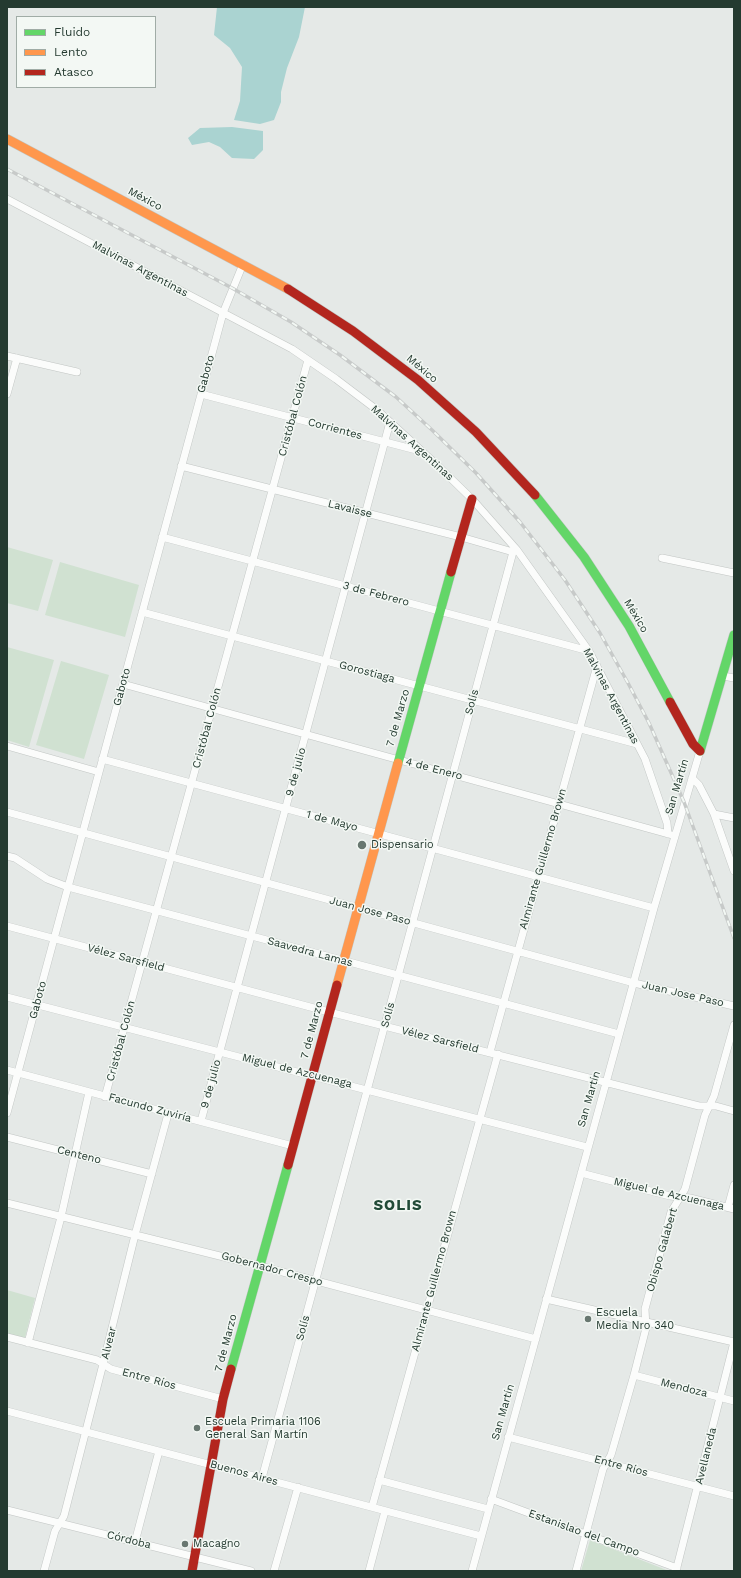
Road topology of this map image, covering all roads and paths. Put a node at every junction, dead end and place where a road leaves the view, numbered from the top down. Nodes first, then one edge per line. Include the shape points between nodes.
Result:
1 (7, 139) edge
2 (7, 199) edge
3 (243, 264) junction
4 (223, 313) junction
5 (7, 356) edge
6 (17, 358) junction
7 (308, 360) junction
8 (77, 372) dead end
9 (7, 394) edge
10 (201, 394) junction
11 (292, 418) junction
12 (390, 422) junction
13 (385, 442) junction
14 (422, 451) junction
15 (182, 466) junction
16 (273, 489) junction
17 (472, 499) junction
18 (365, 513) junction
19 (162, 536) junction
20 (461, 538) junction
21 (515, 551) junction
22 (662, 558) dead end
23 (253, 561) junction
24 (734, 573) edge
25 (346, 586) junction
26 (440, 611) junction
27 (142, 612) junction
28 (493, 626) junction
29 (734, 635) edge
30 (232, 636) junction
31 (589, 652) junction
32 (325, 661) junction
33 (597, 666) junction
34 (723, 676) junction
35 (734, 678) edge
36 (123, 684) junction
37 (419, 686) junction
38 (473, 700) junction
39 (212, 708) junction
40 (580, 729) junction
41 (306, 734) junction
42 (637, 744) junction
43 (7, 746) edge
44 (700, 751) junction
45 (102, 759) junction
46 (398, 760) junction
47 (99, 772) junction
48 (453, 775) junction
49 (692, 778) junction
50 (192, 783) junction
51 (559, 804) junction
52 (286, 808) junction
53 (7, 812) edge
54 (714, 814) junction
55 (734, 818) edge
56 (82, 833) junction
57 (378, 833) junction
58 (672, 835) junction
59 (433, 848) junction
60 (7, 856) edge
61 (171, 858) junction
62 (734, 871) edge
63 (538, 877) junction
64 (266, 882) junction
65 (68, 887) junction
66 (357, 908) junction
67 (654, 908) junction
68 (156, 912) junction
69 (412, 923) junction
70 (7, 926) edge
71 (251, 936) junction
72 (54, 939) junction
73 (518, 951) junction
74 (343, 960) junction
75 (143, 962) junction
76 (398, 975) junction
77 (634, 983) junction
78 (237, 987) junction
79 (7, 996) edge
80 (503, 1003) junction
81 (37, 1004) junction
82 (734, 1006) edge
83 (329, 1012) junction
84 (385, 1026) junction
85 (734, 1026) edge
86 (125, 1027) junction
87 (619, 1034) junction
88 (220, 1052) junction
89 (490, 1052) junction
90 (498, 1054) junction
91 (7, 1070) edge
92 (18, 1073) junction
93 (313, 1076) junction
94 (606, 1082) junction
95 (368, 1089) junction
96 (89, 1092) junction
97 (106, 1097) junction
98 (708, 1106) junction
99 (734, 1111) edge
100 (7, 1113) edge
101 (168, 1114) junction
102 (479, 1118) junction
103 (201, 1122) junction
104 (7, 1137) edge
105 (293, 1146) junction
106 (587, 1147) junction
107 (75, 1154) junction
108 (581, 1172) junction
109 (152, 1174) junction
110 (734, 1184) edge
111 (680, 1197) junction
112 (7, 1203) edge
113 (731, 1208) edge
114 (61, 1217) junction
115 (135, 1235) junction
116 (260, 1266) junction
117 (316, 1281) junction
118 (546, 1299) junction
119 (426, 1311) junction
120 (645, 1322) junction
121 (7, 1337) edge
122 (536, 1339) junction
123 (734, 1342) edge
124 (28, 1343) junction
125 (104, 1364) junction
126 (634, 1375) junction
127 (720, 1397) junction
128 (223, 1400) junction
129 (734, 1401) edge
130 (7, 1411) edge
131 (85, 1432) junction
132 (508, 1437) junction
133 (159, 1451) junction
134 (607, 1462) junction
135 (211, 1464) junction
136 (262, 1478) junction
137 (379, 1480) junction
138 (699, 1486) junction
139 (298, 1487) junction
140 (734, 1496) edge
141 (491, 1499) junction
142 (372, 1507) junction
143 (488, 1509) junction
144 (7, 1510) edge
145 (385, 1510) junction
146 (60, 1523) junction
147 (585, 1534) junction
148 (481, 1536) junction
149 (135, 1542) junction
150 (195, 1557) junction
151 (677, 1570) edge
152 (44, 1571) edge
153 (192, 1571) edge
154 (251, 1571) edge
155 (274, 1571) edge
156 (369, 1571) edge
157 (472, 1571) edge
158 (576, 1571) edge

1 - 3 street, México
2 - 4 street, Malvinas Argentinas
3 - 4 street, Gaboto
3 - 44 street, México via 287,288 354,331 412,376 476,432 530,489 602,582 693,744
4 - 7 street, Malvinas Argentinas via 270,336
4 - 10 street, Gaboto
5 - 6 street
6 - 8 street
6 - 9 street
7 - 11 street, Cristóbal Colón
7 - 12 street, Malvinas Argentinas
10 - 11 street, Corrientes
10 - 15 street, Gaboto
11 - 13 street, Corrientes
11 - 16 street, Cristóbal Colón
12 - 13 street, 9 de julio
12 - 14 street, Malvinas Argentinas
13 - 14 street, Corrientes
13 - 18 street, 9 de julio
14 - 17 street, Malvinas Argentinas
15 - 16 street, Lavaisse
15 - 19 street, Gaboto
16 - 18 street, Lavaisse
16 - 23 street, Cristóbal Colón
17 - 20 street, 7 de Marzo
17 - 21 street, Malvinas Argentinas
18 - 20 street, Lavaisse
18 - 25 street, 9 de julio
19 - 23 street, 3 de Febrero
19 - 27 street, Gaboto
20 - 21 street, Lavaisse
20 - 26 street, 7 de Marzo
21 - 28 street, Solís
21 - 31 street, Malvinas Argentinas
22 - 24 street
23 - 25 street, 3 de Febrero
23 - 30 street, Cristóbal Colón
25 - 26 street, 3 de Febrero
25 - 32 street, 9 de julio
26 - 28 street, 3 de Febrero
26 - 37 street, 7 de Marzo
27 - 30 street, Gorostiaga
27 - 36 street, Gaboto
28 - 31 street, 3 de Febrero
28 - 38 street, Solís
29 - 34 street, San Martín
30 - 32 street, Gorostiaga
30 - 39 street, Cristóbal Colón
31 - 33 street, Malvinas Argentinas
32 - 37 street, Gorostiaga
32 - 41 street, 9 de julio
33 - 40 street, Almirante Guillermo Brown
33 - 42 street, Malvinas Argentinas
34 - 35 street
34 - 44 street, San Martín
36 - 39 street, 4 de Enero
36 - 45 street, Gaboto
37 - 38 street, Gorostiaga
37 - 46 street, 7 de Marzo
38 - 40 street, Gorostiaga
38 - 48 street, Solís
39 - 41 street, 4 de Enero
39 - 50 street, Cristóbal Colón
40 - 42 street, Gorostiaga
40 - 51 street, Almirante Guillermo Brown
41 - 46 street, 4 de Enero
41 - 52 street, 9 de julio
42 - 58 street, Malvinas Argentinas via 645,759
43 - 47 street
44 - 49 street, San Martín
45 - 47 street, Gaboto
45 - 50 street, 1 de Mayo
46 - 48 street, 4 de Enero
46 - 57 street, 7 de Marzo
47 - 56 street, Gaboto
48 - 51 street, 4 de Enero
48 - 59 street, Solís
49 - 54 street via 699,785
49 - 58 street, San Martín
50 - 52 street, 1 de Mayo
50 - 61 street, Cristóbal Colón
51 - 58 street, 4 de Enero
51 - 63 street, Almirante Guillermo Brown
52 - 57 street, 1 de Mayo
52 - 64 street, 9 de julio
53 - 56 street, Juan Jose Paso
54 - 55 street
54 - 62 street
56 - 61 street, Juan Jose Paso
56 - 65 street, Gaboto
57 - 59 street, 1 de Mayo
57 - 66 street, 7 de Marzo
58 - 67 street, San Martín
59 - 63 street, 1 de Mayo
59 - 69 street, Solís
60 - 65 street, Saavedra Lamas via 15,858 47,879
61 - 64 street, Juan Jose Paso
61 - 68 street, Cristóbal Colón
63 - 67 street, 1 de Mayo
63 - 73 street, Almirante Guillermo Brown
64 - 66 street, Juan Jose Paso
64 - 71 street, 9 de julio
65 - 68 street, Saavedra Lamas
65 - 72 street, Gaboto
66 - 69 street, Juan Jose Paso
66 - 74 street, 7 de Marzo
67 - 77 street, San Martín
68 - 71 street, Saavedra Lamas
68 - 75 street, Cristóbal Colón
69 - 73 street, Juan Jose Paso
69 - 76 street, Solís
70 - 72 street, Vélez Sarsfield
71 - 74 street, Saavedra Lamas
71 - 78 street, 9 de julio
72 - 75 street, Vélez Sarsfield
72 - 81 street, Gaboto
73 - 77 street, Juan Jose Paso
73 - 80 street, Almirante Guillermo Brown
74 - 76 street, Saavedra Lamas
74 - 83 street, 7 de Marzo
75 - 78 street, Vélez Sarsfield
75 - 86 street, Cristóbal Colón
76 - 80 street, Saavedra Lamas
76 - 84 street, Solís
77 - 82 street, Juan Jose Paso
77 - 87 street, San Martín
78 - 83 street, Vélez Sarsfield
78 - 88 street, 9 de julio
79 - 81 street, Miguel de Azcuenaga
80 - 87 street, Saavedra Lamas
80 - 89 street, Almirante Guillermo Brown
81 - 86 street, Miguel de Azcuenaga
81 - 92 street, Gaboto
83 - 84 street, Vélez Sarsfield
83 - 93 street, 7 de Marzo
84 - 89 street, Vélez Sarsfield
84 - 95 street, Solís
85 - 98 street, Obispo Galabert via 714,1096
86 - 88 street, Miguel de Azcuenaga
86 - 97 street, Cristóbal Colón
87 - 94 street, San Martín
88 - 93 street, Miguel de Azcuenaga
88 - 103 street, 9 de julio
89 - 90 street, Vélez Sarsfield
90 - 94 street, Vélez Sarsfield
90 - 102 street, Almirante Guillermo Brown
91 - 92 street, Facundo Zuviría
92 - 96 street, Facundo Zuviría
92 - 100 street, Gaboto
93 - 95 street, Miguel de Azcuenaga
93 - 105 street, 7 de Marzo
94 - 98 street, Vélez Sarsfield via 699,1106
94 - 106 street, San Martín
95 - 102 street, Miguel de Azcuenaga
95 - 117 street, Solís
96 - 97 street, Facundo Zuviría
96 - 107 street
97 - 101 street, Facundo Zuviría
98 - 99 street, Vélez Sarsfield
98 - 111 street, Obispo Galabert via 685,1189
101 - 103 street, Facundo Zuviría
101 - 109 street, Alvear
102 - 106 street, Miguel de Azcuenaga
102 - 119 street, Almirante Guillermo Brown
103 - 105 street, Facundo Zuviría
104 - 107 street, Centeno
105 - 116 street, 7 de Marzo
106 - 108 street, San Martín
107 - 109 street, Centeno
107 - 114 street
108 - 111 street, Miguel de Azcuenaga
108 - 118 street, San Martín
109 - 115 street, Alvear
110 - 113 street
111 - 113 street, Miguel de Azcuenaga
111 - 120 street, Obispo Galabert via 671,1212 645,1309
112 - 114 street, Gobernador Crespo
114 - 115 street, Gobernador Crespo
114 - 124 street
115 - 116 street, Gobernador Crespo
115 - 125 street, Alvear
116 - 117 street, Gobernador Crespo
116 - 128 street, 7 de Marzo
117 - 119 street, Gobernador Crespo
117 - 136 street, Solís
118 - 120 street
118 - 122 street, San Martín
119 - 122 street, Gobernador Crespo
119 - 137 street, Almirante Guillermo Brown
120 - 123 street
120 - 126 street, Obispo Galabert via 646,1328
121 - 124 street, Entre Ríos
122 - 132 street, San Martín
123 - 127 street, Avellaneda
124 - 125 street, Entre Ríos
125 - 128 street, Entre Ríos via 111,1369
125 - 131 street, Alvear
126 - 127 street, Mendoza
126 - 134 street, Obispo Galabert
127 - 129 street, Mendoza
127 - 138 street, Avellaneda
128 - 135 street, 7 de Marzo
130 - 131 street, Buenos Aires
131 - 133 street, Buenos Aires
131 - 146 street, Alvear via 64,1516
132 - 134 street, Entre Ríos
132 - 141 street, San Martín
133 - 135 street, Buenos Aires
133 - 149 street
134 - 138 street, Entre Ríos
134 - 147 street, Obispo Galabert
135 - 136 street, Buenos Aires
135 - 150 street, 7 de Marzo
136 - 139 street, Buenos Aires
137 - 142 street, Almirante Guillermo Brown
137 - 143 street
138 - 140 street, Entre Ríos
138 - 151 street, Avellaneda
139 - 142 street, Buenos Aires
139 - 155 street
141 - 143 street, San Martín
141 - 147 street, Estanislao del Campo
142 - 145 street, Buenos Aires
143 - 148 street, San Martín
144 - 146 street, Córdoba
145 - 148 street, Buenos Aires
145 - 156 street
146 - 149 street, Córdoba
146 - 152 street, Alvear via 55,1531
147 - 151 street, Estanislao del Campo
147 - 158 street, Obispo Galabert
148 - 157 street, San Martín
149 - 150 street, Córdoba
150 - 153 street, 7 de Marzo
150 - 154 street, Córdoba

